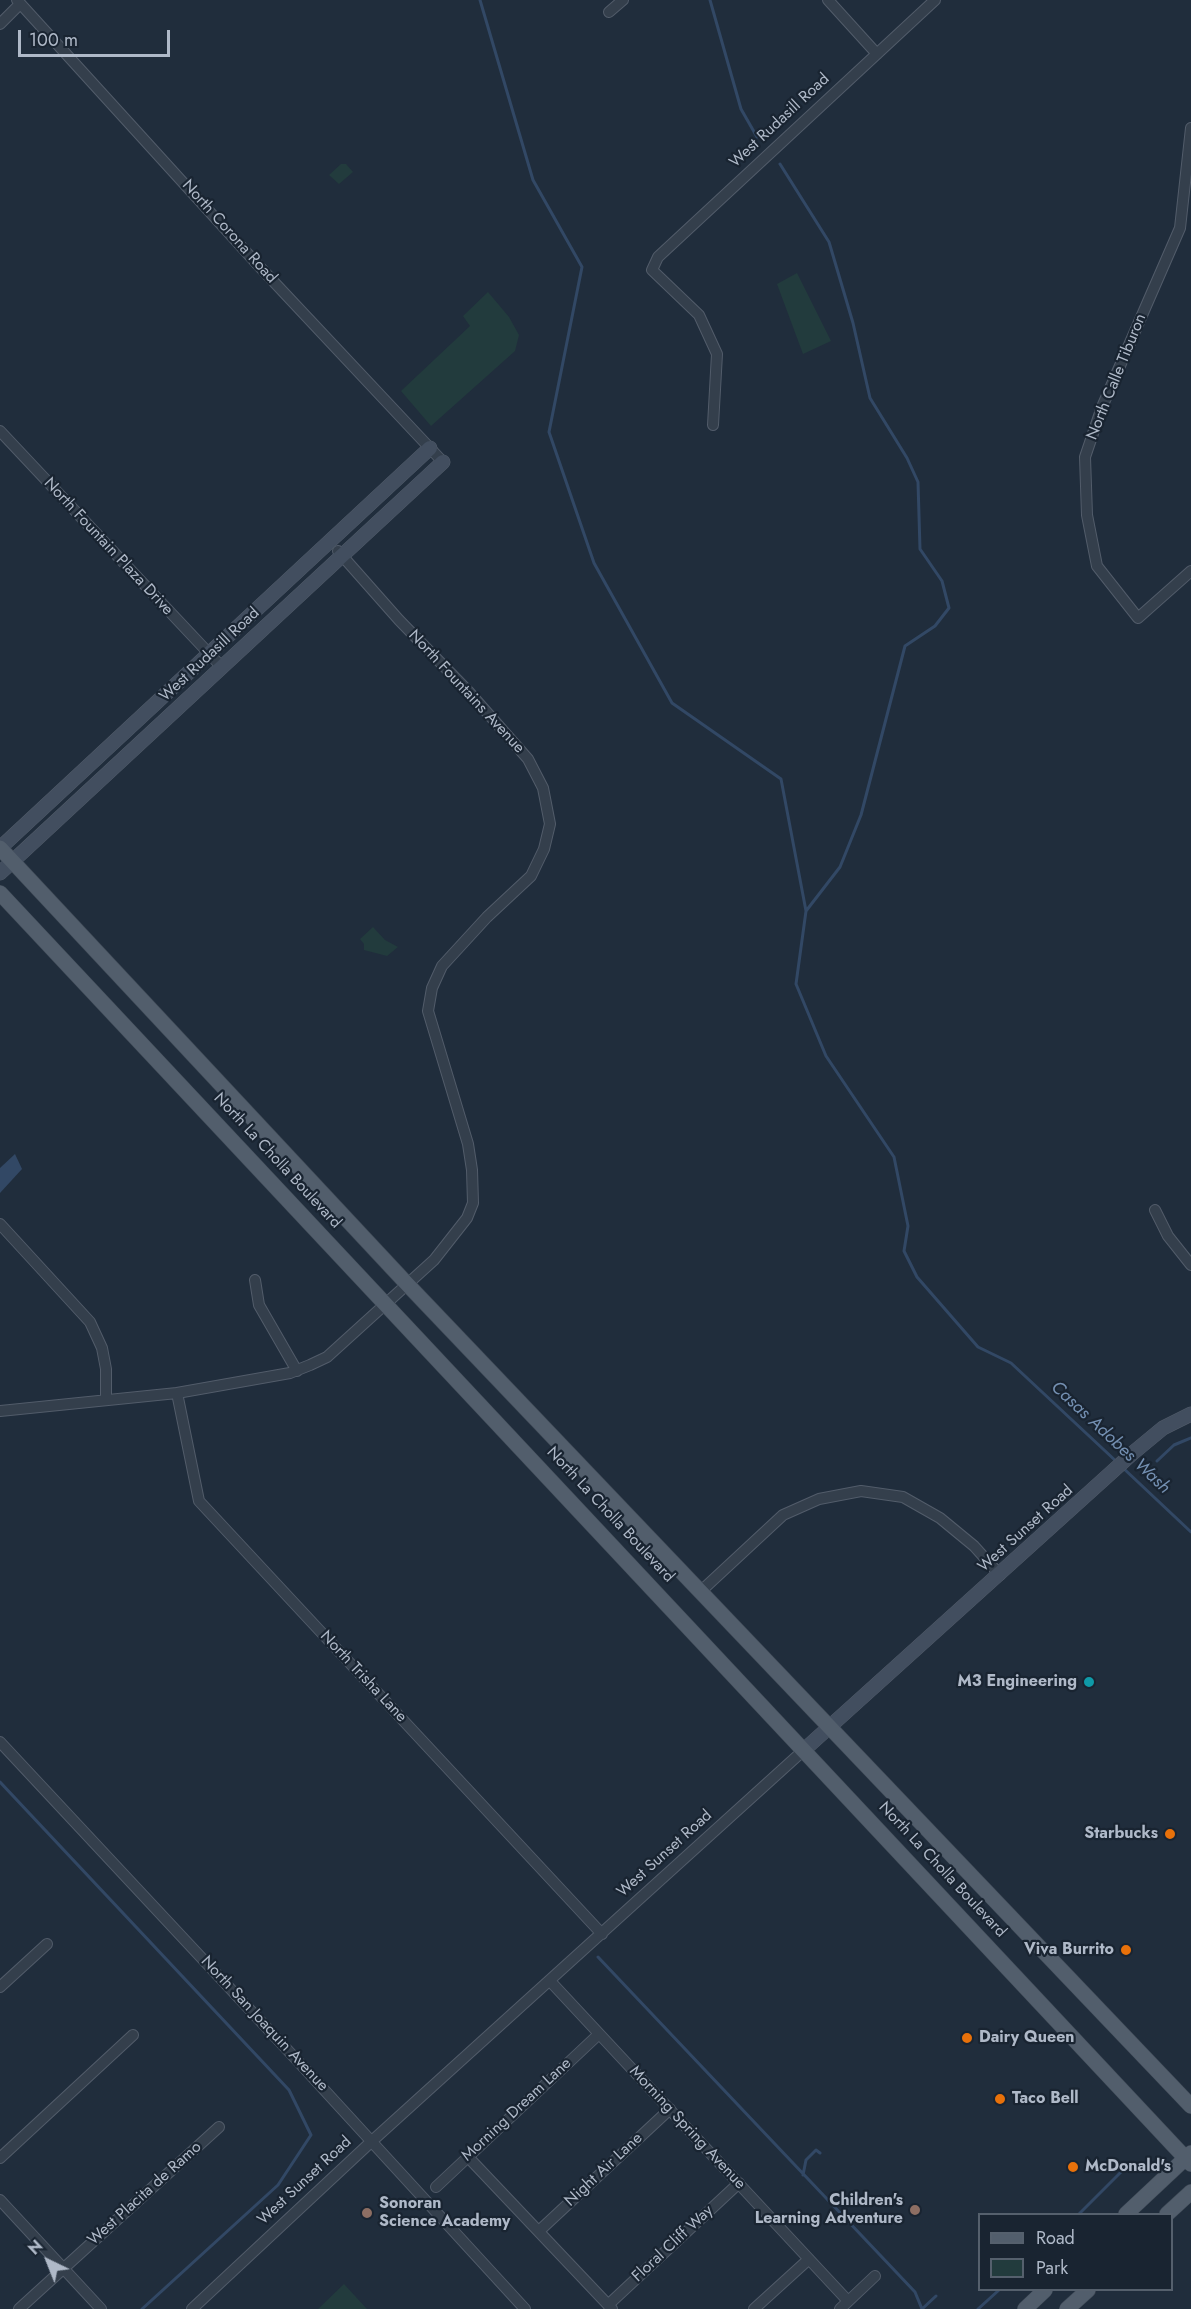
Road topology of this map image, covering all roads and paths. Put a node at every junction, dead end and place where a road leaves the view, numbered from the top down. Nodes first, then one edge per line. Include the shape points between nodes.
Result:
1 (623, 0) edge
2 (828, 0) edge
3 (935, 0) edge
4 (19, 2) edge
5 (609, 12) dead end
6 (0, 24) edge
7 (877, 54) junction
8 (1191, 128) edge
9 (713, 425) dead end
10 (0, 431) edge
11 (430, 448) junction
12 (443, 462) joint
13 (340, 553) junction
14 (1191, 572) edge
15 (213, 658) junction
16 (0, 848) edge
17 (13, 861) junction
18 (0, 873) edge
19 (0, 893) edge
20 (1155, 1210) dead end
21 (0, 1224) edge
22 (1191, 1265) edge
23 (255, 1280) dead end
24 (408, 1285) junction
25 (387, 1304) junction
26 (297, 1371) junction
27 (177, 1393) junction
28 (106, 1400) junction
29 (0, 1411) edge
30 (1191, 1414) edge
31 (1000, 1575) junction
32 (700, 1592) junction
33 (830, 1726) junction
34 (0, 1742) edge
35 (805, 1749) junction
36 (602, 1934) junction
37 (47, 1944) dead end
38 (550, 1981) junction
39 (0, 1987) edge
40 (599, 2034) junction
41 (133, 2035) dead end
42 (1191, 2106) edge
43 (670, 2109) junction
44 (219, 2127) dead end
45 (372, 2140) junction
46 (468, 2157) junction
47 (0, 2158) edge
48 (1189, 2158) edge
49 (739, 2184) junction
50 (436, 2187) dead end
51 (1191, 2192) edge
52 (0, 2200) edge
53 (1127, 2213) edge
54 (1168, 2213) edge
55 (539, 2231) junction
56 (809, 2259) junction
57 (63, 2268) junction
58 (875, 2276) dead end
59 (1044, 2291) edge
60 (1086, 2291) edge
61 (844, 2305) edge
62 (610, 2307) edge
63 (19, 2309) edge
64 (101, 2309) edge
65 (192, 2309) edge
66 (525, 2309) edge
67 (754, 2309) edge
68 (1025, 2309) edge
69 (1067, 2309) edge

1 - 5 street
2 - 7 street
3 - 7 street, West Rudasill Road
4 - 6 street
4 - 11 street, North Corona Road
7 - 9 street, West Rudasill Road via 658,257 652,270 699,315 717,354
8 - 14 street, North Calle Tiburon via 1180,228 1102,406 1084,457 1087,515 1097,566 1138,618
10 - 15 street, North Fountain Plaza Drive
11 - 12 street, North Corona Road
11 - 15 street, West Rudasill Road
12 - 13 street, West Rudasill Road
13 - 17 street, West Rudasill Road
13 - 24 street, North Fountains Avenue via 528,759 543,788 550,824 531,876 442,966 432,988 428,1011 468,1144 473,1203 450,1243
15 - 16 street, West Rudasill Road
16 - 17 main road, North La Cholla Boulevard
17 - 18 street, West Rudasill Road
17 - 24 main road, North La Cholla Boulevard
19 - 25 main road, North La Cholla Boulevard
20 - 22 street via 1168,1236
21 - 28 street via 90,1322 102,1348
23 - 26 street via 270,1331
24 - 25 street, North Fountains Avenue
24 - 32 main road, North La Cholla Boulevard
25 - 26 street, North Fountains Avenue via 327,1357
25 - 35 main road, North La Cholla Boulevard
26 - 27 street, North Fountains Avenue
27 - 28 street, North Fountains Avenue
27 - 36 street, North Trisha Lane via 199,1501
28 - 29 street, North Fountains Avenue
30 - 31 street, West Sunset Road via 1163,1428 1134,1452
31 - 32 street via 974,1546 940,1518 903,1497 861,1491 819,1499 783,1515
31 - 33 street, West Sunset Road
32 - 33 main road, North La Cholla Boulevard
33 - 35 street, West Sunset Road
33 - 42 main road, North La Cholla Boulevard
34 - 45 street, North San Joaquin Avenue
35 - 36 street, West Sunset Road
35 - 48 main road, North La Cholla Boulevard
36 - 38 street, West Sunset Road
37 - 39 street
38 - 40 street, Morning Spring Avenue
38 - 45 street, West Sunset Road
40 - 43 street, Morning Spring Avenue
40 - 46 street, Morning Dream Lane
41 - 47 street
43 - 49 street, Morning Spring Avenue
43 - 55 street, Night Air Lane
44 - 57 street, West Placita de Ramo
45 - 65 street, West Sunset Road
45 - 66 street, North San Joaquin Avenue
46 - 50 street, Morning Dream Lane
46 - 55 street
48 - 53 main road
49 - 56 street, Morning Spring Avenue
49 - 62 street, Floral Cliff Way
51 - 54 main road
52 - 57 street
55 - 62 street
56 - 61 street, Morning Spring Avenue
56 - 67 street
57 - 63 street, West Placita de Ramo
57 - 64 street
58 - 61 street
59 - 68 main road
60 - 69 main road

